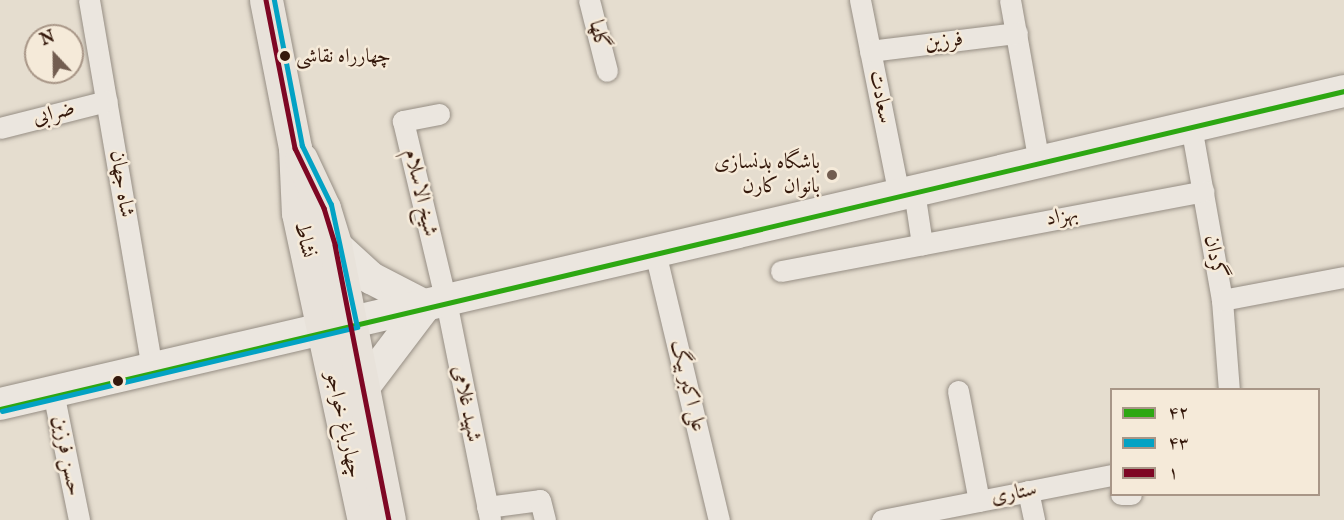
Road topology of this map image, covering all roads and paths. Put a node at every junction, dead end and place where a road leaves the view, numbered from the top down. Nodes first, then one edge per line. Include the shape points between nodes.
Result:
1 (89, 0) edge
2 (266, 0) edge
3 (590, 0) edge
4 (860, 0) edge
5 (1010, 0) edge
6 (1017, 33) junction
7 (870, 51) junction
8 (607, 71) dead end
9 (1344, 91) edge
10 (107, 101) junction
11 (439, 114) dead end
12 (1191, 126) junction
13 (0, 128) edge
14 (295, 148) junction
15 (1039, 162) junction
16 (1203, 190) junction
17 (906, 193) junction
18 (922, 244) junction
19 (335, 245) junction
20 (655, 252) junction
21 (781, 271) dead end
22 (1344, 277) edge
23 (1222, 300) junction
24 (435, 303) junction
25 (337, 327) junction
26 (152, 369) junction
27 (363, 387) junction
28 (1229, 388) edge
29 (958, 391) dead end
30 (53, 392) junction
31 (0, 405) edge
32 (1110, 475) edge
33 (1028, 491) junction
34 (979, 501) junction
35 (489, 514) edge
36 (78, 520) edge
37 (364, 520) edge
38 (389, 520) edge
39 (545, 520) edge
40 (719, 520) edge
41 (882, 520) edge
42 (1034, 520) edge

1 - 10 street, شاه جهان
2 - 14 main road, نشاط
3 - 8 street, گلها
4 - 7 street, سعادت
5 - 6 street
6 - 7 street, فرزین
6 - 15 street via 1018,57
7 - 17 street, سعادت
9 - 12 main road
10 - 13 street, ضرابی
10 - 26 street, شاه جهان
11 - 24 street, شیخ الاسلام via 402,121
12 - 15 main road
12 - 16 street, گردان
14 - 19 main road, نشاط via 324,208
14 - 25 main road, نشاط via 298,213
15 - 17 main road
16 - 18 street, بهزاد
16 - 23 street, گردان
17 - 18 street
17 - 20 main road
18 - 21 street, بهزاد
19 - 24 main road via 371,278
19 - 25 main road, نشاط
20 - 24 main road
20 - 40 street, علی اکبر بیگ
22 - 23 street
23 - 28 street, گردان
24 - 25 main road
24 - 27 main road
24 - 35 street, شهید غلامی
25 - 26 main road
25 - 27 main road, چهارباغ خواجو
25 - 37 main road, چهارباغ خواجو
26 - 30 main road
27 - 38 main road, چهارباغ خواجو
29 - 34 street
30 - 31 main road
30 - 36 street, حسن فرزین
32 - 33 street, ستاری
33 - 34 street, ستاری
33 - 42 street
34 - 41 street, ستاری
35 - 39 street, شهید غلامی via 540,500

